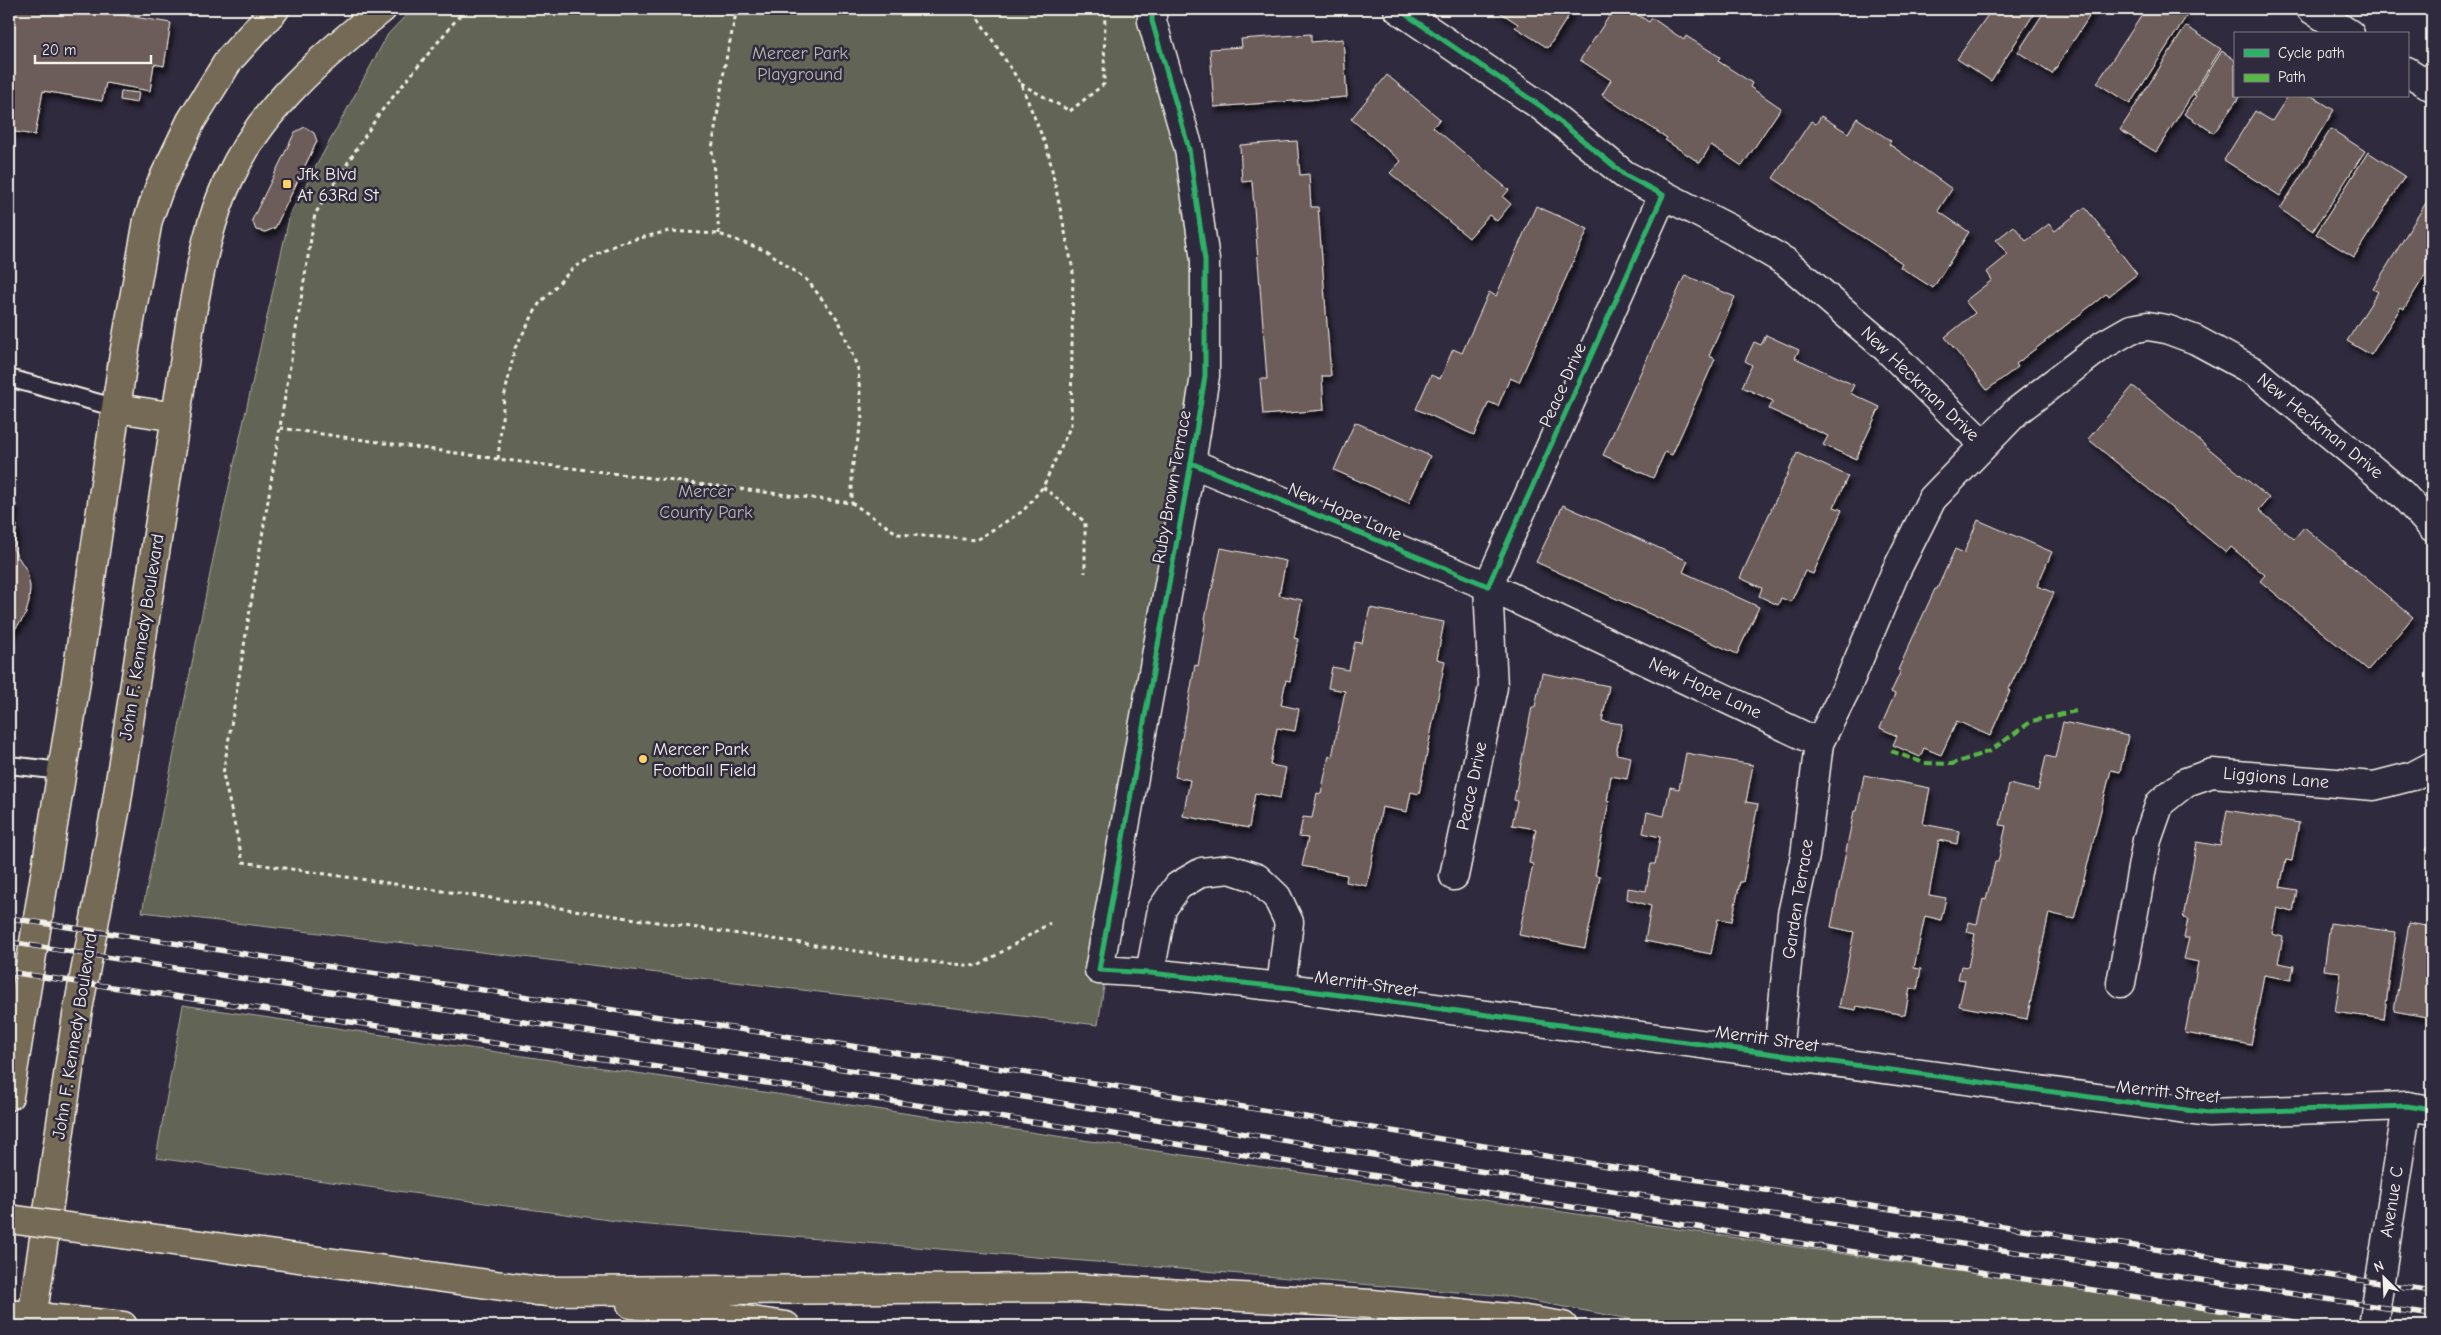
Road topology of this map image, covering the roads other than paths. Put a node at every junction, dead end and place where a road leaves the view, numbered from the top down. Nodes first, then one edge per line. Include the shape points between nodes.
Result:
1 (275, 9) edge
2 (382, 9) edge
3 (1152, 9) edge
4 (1398, 9) edge
5 (2311, 9) edge
6 (2347, 32) edge
7 (2408, 72) edge
8 (2432, 87) edge
9 (1663, 195) junction
10 (9, 378) edge
11 (117, 408) junction
12 (176, 417) junction
13 (1984, 444) junction
14 (1191, 463) junction
15 (2432, 527) edge
16 (1488, 586) junction
17 (1819, 743) junction
18 (9, 765) edge
19 (2432, 766) edge
20 (61, 771) junction
21 (1454, 876) dead end
22 (1099, 970) joint
23 (1150, 973) junction
24 (2121, 983) dead end
25 (1281, 987) junction
26 (1778, 1054) junction
27 (9, 1096) edge
28 (2419, 1108) edge
29 (9, 1219) edge
30 (536, 1291) junction
31 (24, 1319) edge
32 (749, 1323) edge
33 (123, 1326) edge
34 (786, 1326) edge
35 (1563, 1326) edge
36 (2373, 1326) edge

1 - 11 main road via 229,60 191,121 160,186 148,220 141,256
2 - 12 main road, John F. Kennedy Boulevard via 286,93 262,121 228,180 205,249
3 - 14 street, Ruby Brown Terrace via 1152,22 1189,149 1205,260 1205,376
4 - 9 street, New Heckman Drive via 1542,107 1625,175
5 - 6 street
7 - 8 street
9 - 13 street, New Heckman Drive via 1786,262 1887,349
9 - 16 street, Peace Drive
10 - 11 lane
11 - 12 main road
11 - 20 main road
12 - 31 main road, John F. Kennedy Boulevard via 116,807 95,908
13 - 15 street, New Heckman Drive via 2017,411 2102,345 2131,329 2148,326 2166,329 2196,340 2255,372 2402,494
13 - 17 street via 1932,500 1895,573 1847,687
14 - 16 street, New Hope Lane
14 - 22 street, Ruby Brown Terrace
16 - 17 street, New Hope Lane
16 - 21 street, Peace Drive via 1493,687
17 - 26 street, Garden Terrace via 1805,856 1792,914
18 - 20 lane
19 - 24 street, Liggions Lane via 2413,776 2374,786 2212,773 2186,782 2160,803 2147,840
20 - 27 main road
22 - 23 street, Merritt Street
23 - 25 street, Merritt Street
23 - 25 street via 1162,909 1178,886 1202,872 1230,869 1257,878 1277,897 1289,922
25 - 26 street, Merritt Street
26 - 28 street, Merritt Street via 2208,1113
28 - 36 street, Avenue C
29 - 30 main road, bridge
30 - 32 main road
30 - 35 main road via 1074,1288 1372,1304
31 - 33 main road
32 - 34 main road

